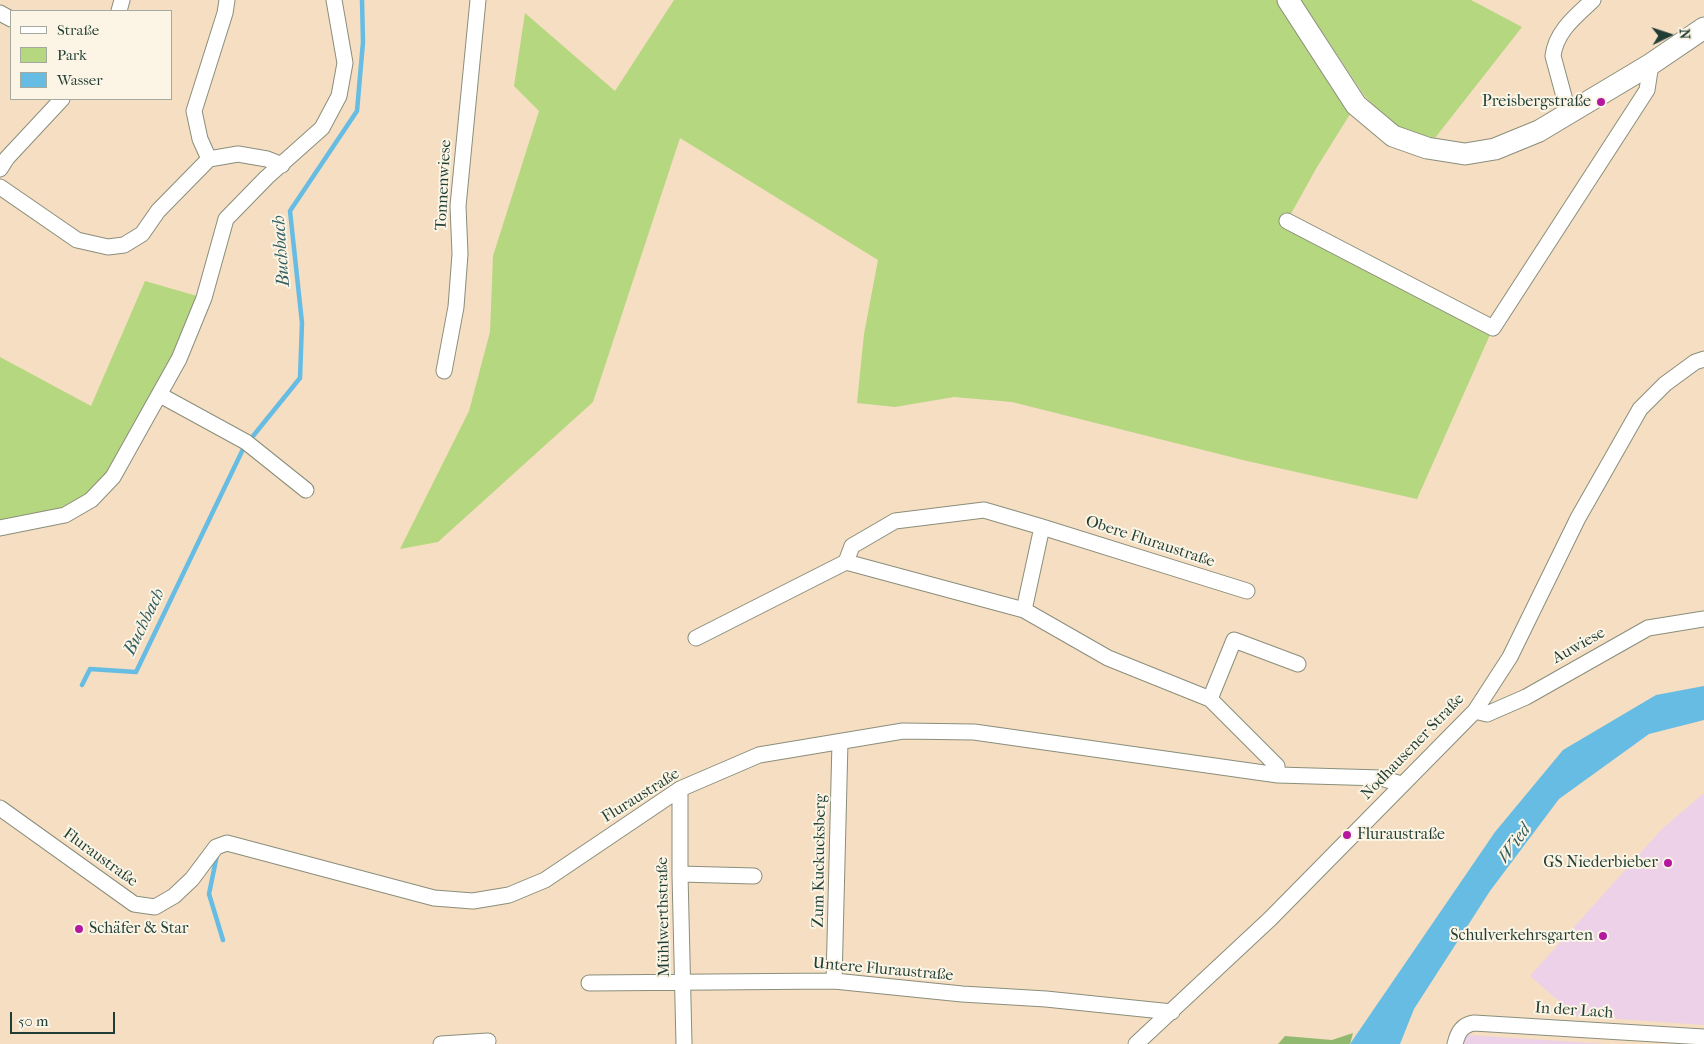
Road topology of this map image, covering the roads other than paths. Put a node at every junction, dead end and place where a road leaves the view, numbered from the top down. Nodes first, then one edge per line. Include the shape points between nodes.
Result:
1 (227, 0) edge
2 (334, 0) edge
3 (478, 0) edge
4 (1288, 0) edge
5 (1593, 0) edge
6 (1704, 28) edge
7 (1651, 64) junction
8 (61, 100) edge
9 (1569, 115) junction
10 (209, 159) junction
11 (282, 165) junction
12 (0, 169) edge
13 (0, 187) edge
14 (1287, 221) dead end
15 (1704, 359) edge
16 (444, 371) dead end
17 (160, 395) junction
18 (306, 490) dead end
19 (1042, 526) junction
20 (0, 528) edge
21 (846, 562) junction
22 (1248, 591) dead end
23 (1024, 610) junction
24 (1704, 619) edge
25 (696, 638) dead end
26 (1298, 664) dead end
27 (1210, 699) junction
28 (1474, 711) junction
29 (840, 742) junction
30 (1278, 775) junction
31 (1401, 784) junction
32 (680, 789) junction
33 (0, 808) edge
34 (680, 874) junction
35 (754, 876) dead end
36 (834, 981) junction
37 (589, 983) dead end
38 (683, 984) junction
39 (1172, 1012) junction
40 (1704, 1037) edge
41 (488, 1041) dead end
42 (441, 1044) edge
43 (684, 1044) edge
44 (1136, 1044) edge
45 (1455, 1044) edge

1 - 10 street via 194,111 200,139
2 - 11 street via 345,63 340,96 322,128
3 - 16 street, Tonnenwiese via 458,206 460,254 456,307
4 - 9 street via 1356,104 1392,136 1427,148 1465,154 1511,144
5 - 9 street via 1567,25 1554,46 1553,56
6 - 7 street
7 - 9 street
7 - 14 street via 1647,90 1492,328
8 - 12 street
10 - 11 street via 238,154 267,158
10 - 13 street via 158,211 142,234 124,245 108,247 77,240
11 - 17 street via 226,219 204,298
15 - 28 street, Nodhausener Straße via 1665,384 1640,409 1578,518 1510,657
17 - 18 street via 246,442
17 - 20 street via 113,477 91,500 65,515
19 - 21 street, Obere Fluraustraße via 984,510 895,520 852,546
19 - 22 street, Obere Fluraustraße
19 - 23 street
21 - 23 street
21 - 25 street
23 - 27 street via 1108,658
24 - 28 street, Auwiese via 1648,628 1526,697 1487,714
26 - 27 street via 1234,640
27 - 30 street via 1277,766
28 - 31 street, Nodhausener Straße
29 - 30 street, Fluraustraße via 903,730 974,732
29 - 32 street, Fluraustraße via 759,755
29 - 36 street, Zum Kuckucksberg
30 - 31 street, Fluraustraße via 1380,778
31 - 39 street, Nodhausener Straße via 1270,919
32 - 33 street, Fluraustraße via 545,880 509,895 473,901 434,898 227,843 216,846 192,879 174,896 155,906 134,904
32 - 34 street, Mühlwerthstraße
34 - 35 street
34 - 38 street, Mühlwerthstraße
36 - 38 street, Untere Fluraustraße
36 - 39 street, Untere Fluraustraße
37 - 38 street, Untere Fluraustraße
38 - 43 street, Mühlwerthstraße
39 - 44 street, Nodhausener Straße
40 - 45 street, In der Lach via 1474,1023 1466,1024 1458,1033
41 - 42 street

